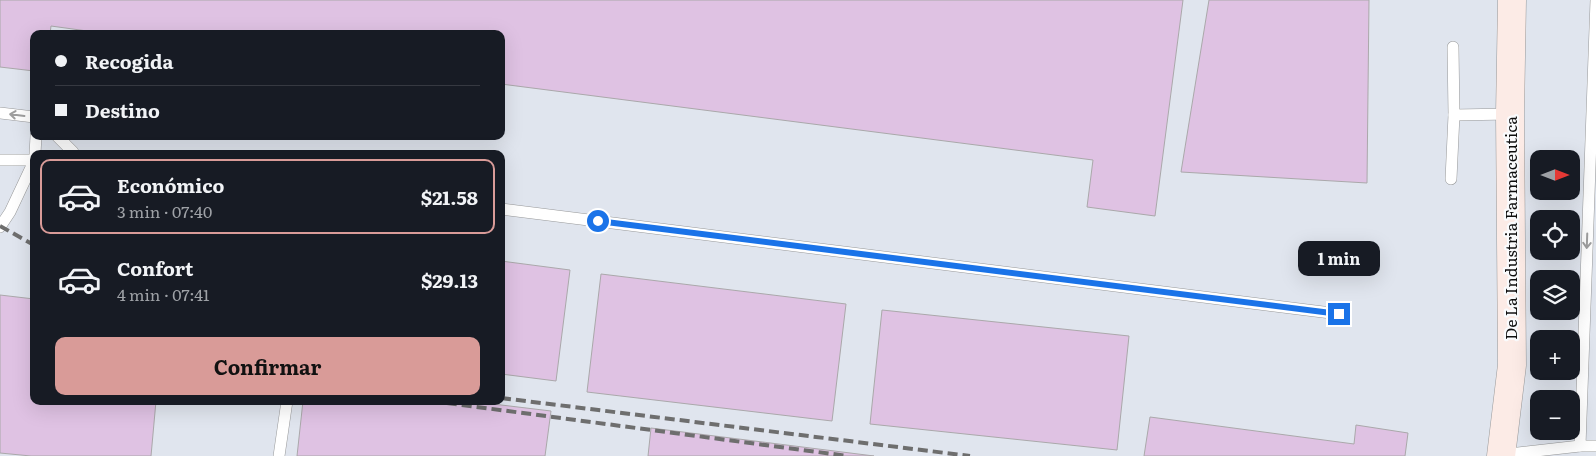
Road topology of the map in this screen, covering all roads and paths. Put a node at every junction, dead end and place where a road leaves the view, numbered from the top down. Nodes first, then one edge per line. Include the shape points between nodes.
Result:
1 (1512, 0) edge
2 (1596, 0) edge
3 (1453, 47) dead end
4 (0, 113) edge
5 (1510, 114) junction
6 (1454, 115) junction
7 (30, 117) edge
8 (0, 160) edge
9 (30, 161) edge
10 (30, 170) edge
11 (1451, 179) dead end
12 (505, 210) edge
13 (0, 227) edge
14 (1339, 314) dead end
15 (286, 405) edge
16 (1580, 446) junction
17 (1596, 446) edge
18 (279, 456) edge
19 (1501, 456) edge

1 - 5 main road, De La Industria Farmaceutica
2 -> 16 lane
3 - 6 lane
7 -> 4 lane
5 - 6 lane
5 - 19 main road, De La Industria Farmaceutica via 1512,365
6 - 11 lane
8 - 9 lane
10 - 13 lane
12 - 14 lane
15 - 18 lane
16 - 17 lane
16 - 19 lane

